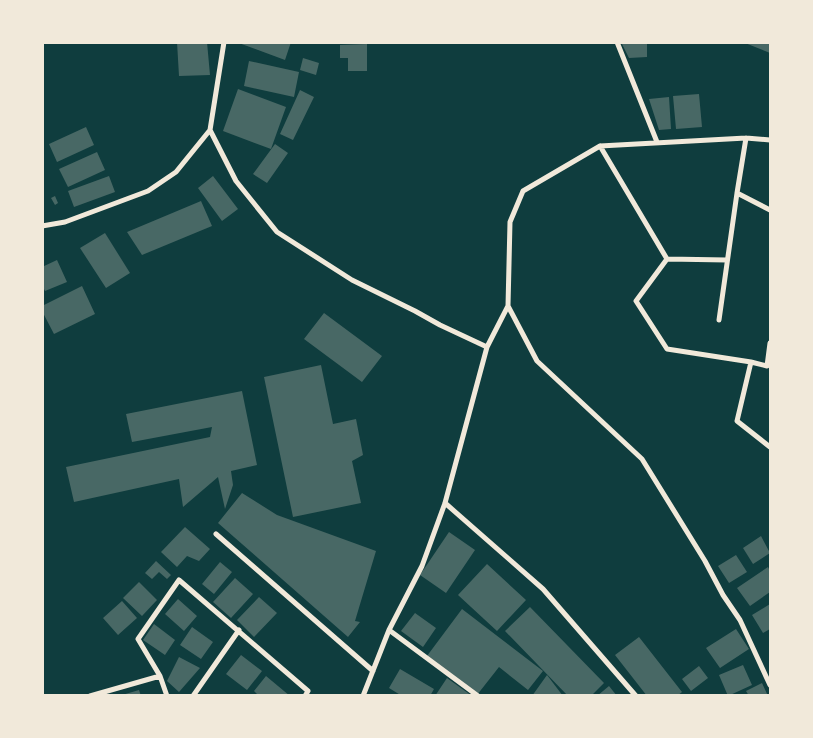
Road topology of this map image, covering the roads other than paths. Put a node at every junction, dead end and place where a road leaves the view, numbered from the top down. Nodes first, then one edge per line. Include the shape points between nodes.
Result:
1 (224, 42) edge
2 (617, 42) edge
3 (210, 130) junction
4 (746, 138) junction
5 (770, 140) edge
6 (657, 142) junction
7 (600, 146) junction
8 (736, 193) junction
9 (770, 210) edge
10 (42, 226) edge
11 (667, 258) junction
12 (727, 260) junction
13 (508, 306) junction
14 (719, 320) dead end
15 (770, 343) edge
16 (487, 347) junction
17 (751, 362) junction
18 (770, 447) edge
19 (445, 503) junction
20 (216, 534) dead end
21 (239, 630) junction
22 (389, 630) junction
23 (373, 671) junction
24 (160, 676) junction
25 (770, 685) edge
26 (90, 696) edge
27 (167, 696) edge
28 (193, 696) edge
29 (305, 696) edge
30 (363, 696) edge
31 (478, 696) edge
32 (636, 696) edge

1 - 3 street
2 - 6 street
3 - 10 street via 176,172 148,191 65,222
3 - 16 street via 236,181 277,232 352,280
4 - 5 street
4 - 6 street
4 - 8 street
6 - 7 street
7 - 11 street
7 - 13 street via 523,191 510,222
8 - 9 street
8 - 12 street
11 - 12 street
11 - 17 street via 636,301 667,349
12 - 14 street
13 - 16 street
13 - 25 street via 537,362 642,459 740,620
15 - 17 street via 767,366
16 - 19 street
17 - 18 street via 736,421
19 - 22 street via 422,566
19 - 32 street via 543,588
20 - 23 street
21 - 24 street via 180,580 138,640
21 - 28 street
21 - 29 street via 308,690
22 - 23 street
22 - 31 street
23 - 30 street
24 - 26 street
24 - 27 street

